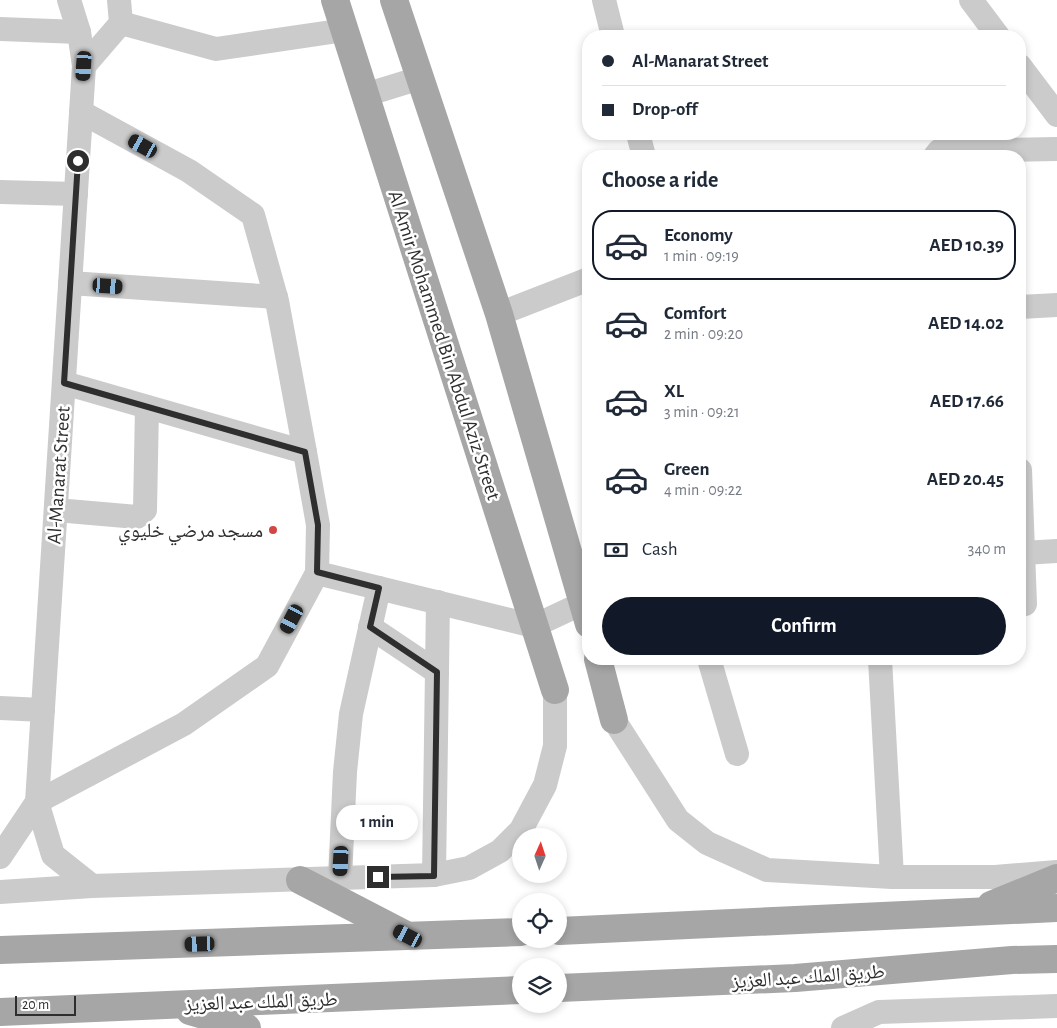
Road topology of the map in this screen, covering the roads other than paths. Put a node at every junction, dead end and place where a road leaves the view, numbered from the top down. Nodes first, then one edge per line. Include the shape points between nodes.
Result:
1 (69, 0) edge
2 (119, 0) edge
3 (335, 0) edge
4 (394, 0) edge
5 (604, 0) edge
6 (970, 0) edge
7 (120, 23) junction
8 (0, 29) edge
9 (345, 30) junction
10 (612, 30) edge
11 (990, 30) edge
12 (78, 32) junction
13 (84, 66) junction
14 (1026, 74) edge
15 (420, 78) junction
16 (365, 95) junction
17 (81, 112) junction
18 (1057, 115) edge
19 (1057, 149) edge
20 (998, 150) edge
21 (0, 192) edge
22 (76, 194) junction
23 (582, 282) edge
24 (70, 283) junction
25 (276, 297) junction
26 (1057, 305) edge
27 (1026, 307) edge
28 (499, 314) junction
29 (64, 383) junction
30 (147, 407) junction
31 (305, 452) junction
32 (56, 510) junction
33 (1057, 552) edge
34 (1026, 563) edge
35 (317, 572) junction
36 (379, 588) junction
37 (582, 593) edge
38 (438, 602) junction
39 (582, 612) edge
40 (534, 626) junction
41 (370, 627) junction
42 (600, 665) edge
43 (711, 665) edge
44 (880, 665) edge
45 (437, 672) junction
46 (555, 690) joint
47 (0, 708) edge
48 (43, 710) junction
49 (614, 720) joint
50 (737, 754) dead end
51 (37, 802) junction
52 (0, 857) edge
53 (1057, 872) edge
54 (434, 876) junction
55 (892, 877) junction
56 (340, 878) junction
57 (1057, 878) edge
58 (300, 880) junction
59 (92, 886) junction
60 (0, 892) edge
61 (1057, 908) edge
62 (973, 912) junction
63 (567, 931) edge
64 (512, 932) edge
65 (408, 936) junction
66 (0, 950) edge
67 (1057, 959) edge
68 (567, 988) edge
69 (512, 990) edge
70 (169, 1005) junction
71 (1057, 1006) edge
72 (0, 1012) edge
73 (247, 1028) edge
74 (843, 1028) edge

1 - 12 street, Al-Manarat Street
2 - 7 street
3 - 9 main road, Al Amir Mohammed Bin Abdul Aziz Street
4 - 15 main road
5 - 10 street
6 - 11 street
7 - 9 street via 216,48
7 - 13 street
8 - 12 street
9 - 16 main road, Al Amir Mohammed Bin Abdul Aziz Street
12 - 13 street, Al-Manarat Street
13 - 17 street, Al-Manarat Street
14 - 18 street
15 - 16 street
15 - 28 main road
16 - 40 main road, Al Amir Mohammed Bin Abdul Aziz Street
17 - 22 street, Al-Manarat Street
17 - 25 street via 189,171 253,215
19 - 20 street
21 - 22 street
22 - 24 street, Al-Manarat Street
23 - 28 street
24 - 25 street
24 - 29 street, Al-Manarat Street
25 - 31 street
26 - 27 street
28 - 37 main road
29 - 30 street
29 - 32 street, Al-Manarat Street
30 - 31 street
30 - 32 street via 145,510 142,514 137,517
31 - 35 street via 318,525
32 - 48 street, Al-Manarat Street
33 - 34 street
35 - 36 street
35 - 51 street via 267,666 184,724
36 - 38 street
36 - 41 street
38 - 40 street
38 - 45 street
39 - 40 street
40 - 46 main road, Al Amir Mohammed Bin Abdul Aziz Street
41 - 45 street
41 - 56 street via 351,714
42 - 49 main road
43 - 50 street
44 - 55 street
45 - 54 street
46 - 54 street via 555,746 545,786 521,830 500,851 468,868
47 - 48 street
48 - 51 street, Al-Manarat Street
49 - 55 street via 678,820 707,843 767,870
51 - 52 street
51 - 59 street, Al-Manarat Street via 53,855
53 - 55 street via 995,877
54 - 56 street
56 - 58 street
57 - 62 main road
58 - 59 street
58 - 65 main road
59 - 60 street
61 - 62 main road
62 - 63 main road
64 - 65 main road
65 - 66 main road
67 - 68 main road, طريق الملك عبد العزيز via 795,978
69 - 70 main road, طريق الملك عبد العزيز
70 - 72 main road, طريق الملك عبد العزيز
70 - 73 main road
71 - 74 street via 879,1012

